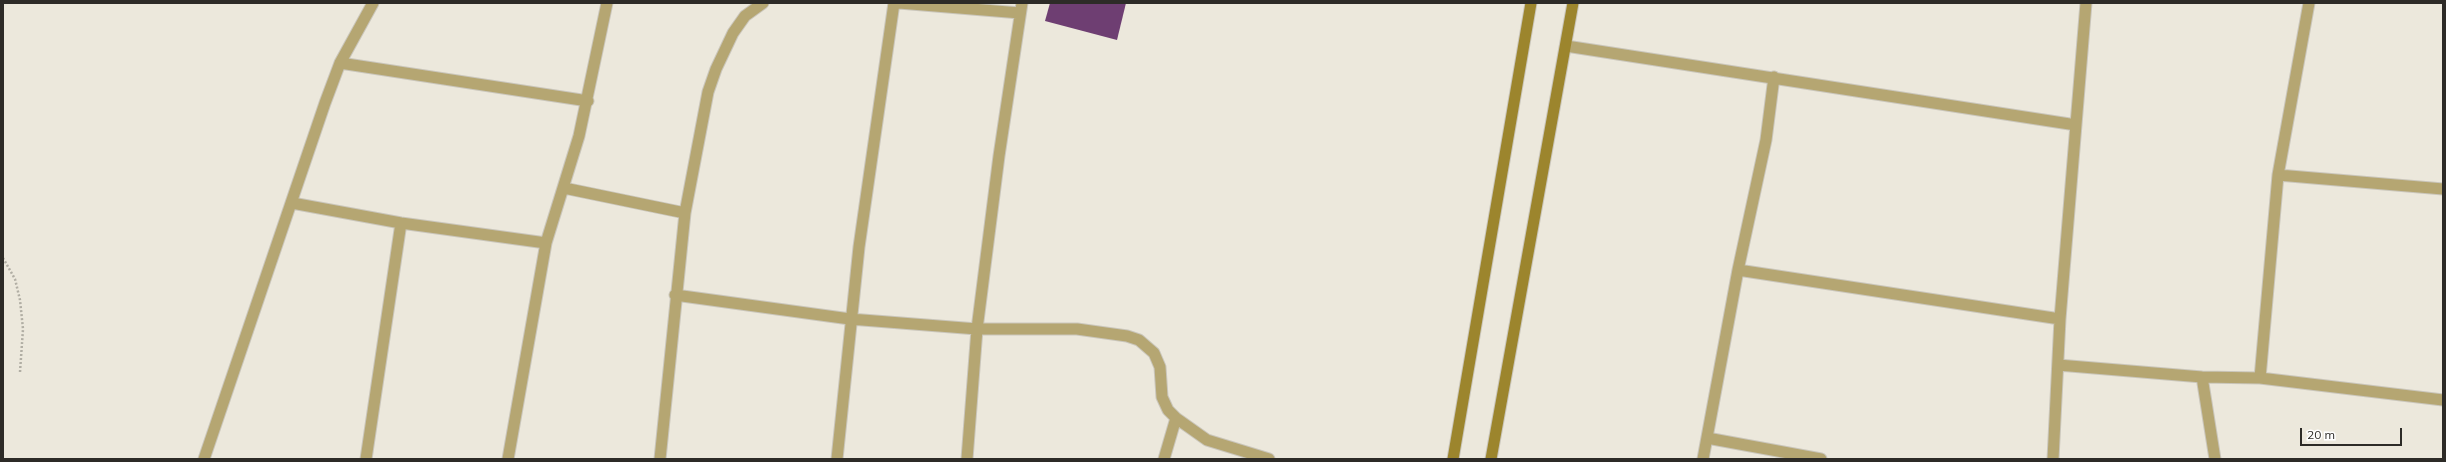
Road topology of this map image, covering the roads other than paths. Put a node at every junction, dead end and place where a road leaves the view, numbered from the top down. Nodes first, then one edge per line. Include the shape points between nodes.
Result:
1 (373, 3) edge
2 (607, 3) edge
3 (763, 3) edge
4 (894, 3) edge
5 (899, 3) edge
6 (1531, 3) edge
7 (1573, 3) edge
8 (2086, 3) edge
9 (2309, 3) edge
10 (1021, 8) edge
11 (1566, 46) junction
12 (340, 63) junction
13 (1774, 77) junction
14 (588, 101) junction
15 (2076, 125) junction
16 (2278, 175) junction
17 (564, 188) junction
18 (2443, 189) edge
19 (292, 203) junction
20 (685, 213) junction
21 (402, 223) junction
22 (546, 243) junction
23 (1738, 270) junction
24 (675, 295) junction
25 (850, 319) junction
26 (2060, 319) junction
27 (977, 329) junction
28 (2058, 365) junction
29 (2202, 377) junction
30 (2260, 378) junction
31 (2443, 400) edge
32 (1176, 418) junction
33 (1707, 438) junction
34 (204, 459) edge
35 (366, 459) edge
36 (508, 459) edge
37 (660, 459) edge
38 (837, 459) edge
39 (967, 459) edge
40 (1164, 459) edge
41 (1269, 459) edge
42 (1453, 459) edge
43 (1491, 459) edge
44 (1703, 459) edge
45 (1821, 459) edge
46 (2053, 459) edge
47 (2214, 459) edge

1 - 12 street
2 - 14 street
3 - 20 street via 745,16 725,47 716,69 708,92
4 - 25 street via 858,246
5 - 10 street
6 - 42 main road
7 - 11 main road
8 - 15 street
9 - 16 street
10 - 27 street via 998,156
11 - 13 street
11 - 43 main road
12 - 14 street
12 - 19 street
13 - 15 street
13 - 23 street via 1766,140
14 - 17 street
15 - 26 street
16 - 18 street
16 - 30 street
17 - 20 street
17 - 22 street
19 - 21 street
19 - 34 street
20 - 24 street
21 - 22 street
21 - 35 street
22 - 36 street
23 - 26 street
23 - 33 street
24 - 25 street
24 - 37 street
25 - 27 street
25 - 38 street
26 - 28 street
27 - 32 street via 1076,329 1108,332 1138,340 1154,353 1160,368 1165,404
27 - 39 street
28 - 29 street
28 - 46 street
29 - 30 street
29 - 47 street
30 - 31 street
32 - 40 street
32 - 41 street via 1207,440
33 - 44 street
33 - 45 street

